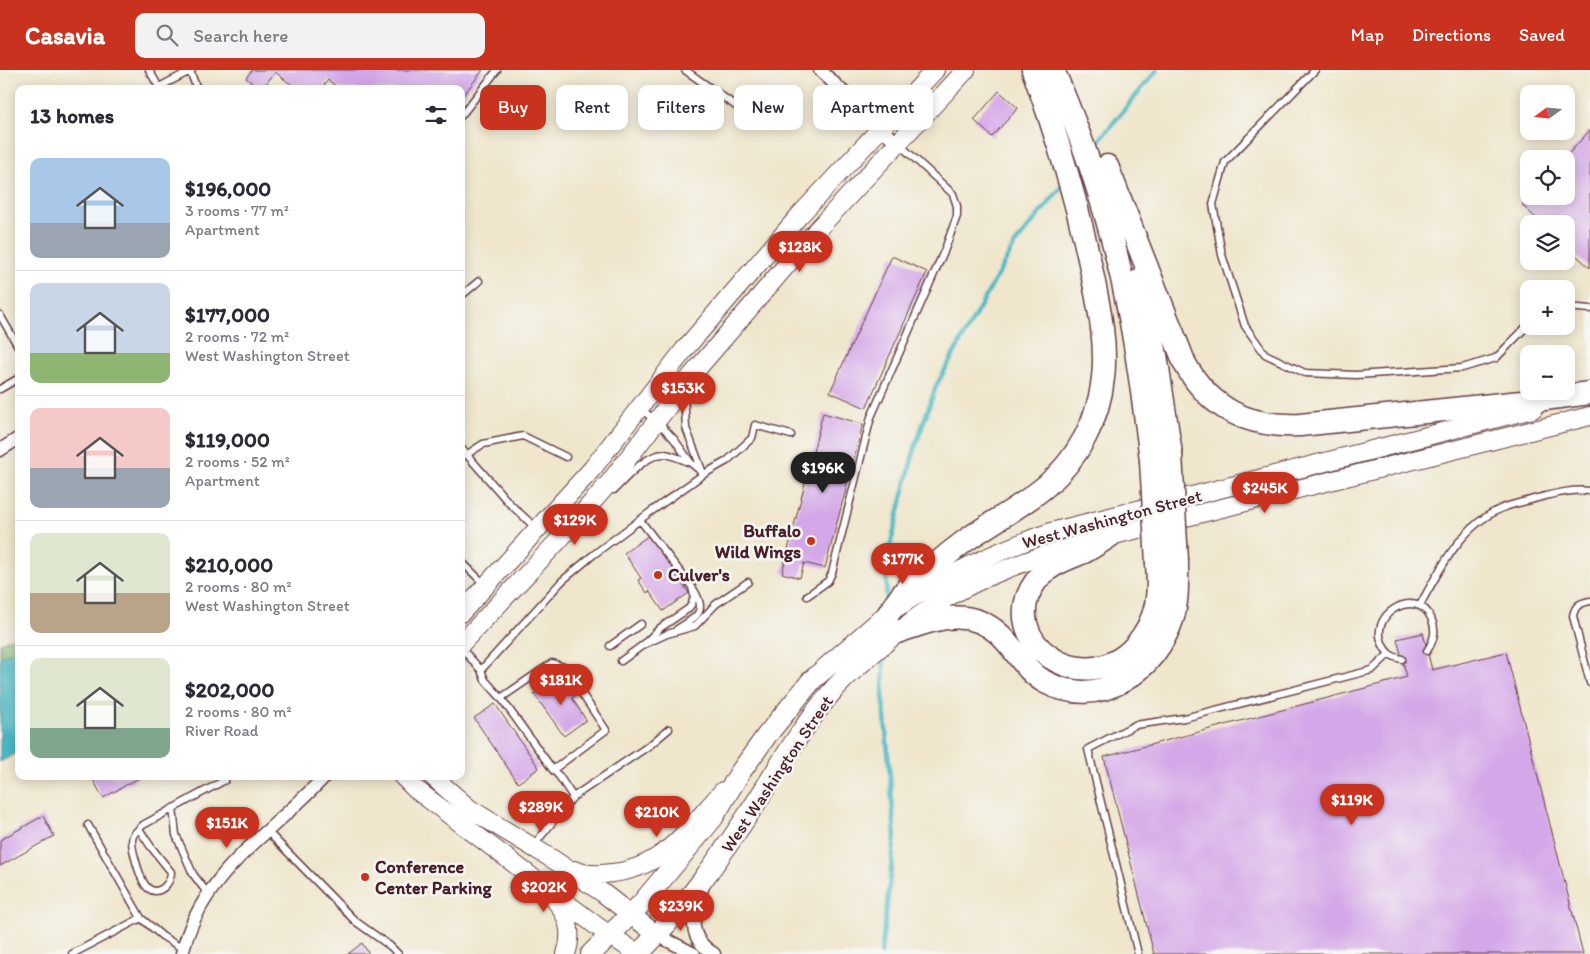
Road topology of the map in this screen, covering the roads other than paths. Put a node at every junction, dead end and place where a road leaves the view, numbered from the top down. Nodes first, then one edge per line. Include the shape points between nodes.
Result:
1 (149, 70) edge
2 (497, 70) edge
3 (685, 70) edge
4 (820, 70) edge
5 (935, 70) edge
6 (966, 70) edge
7 (1033, 70) edge
8 (1053, 70) edge
9 (1064, 70) edge
10 (1315, 70) edge
11 (191, 71) edge
12 (157, 85) edge
13 (165, 85) edge
14 (196, 85) edge
15 (836, 85) edge
16 (921, 85) edge
17 (734, 105) edge
18 (465, 111) edge
19 (879, 130) edge
20 (883, 130) edge
21 (897, 143) junction
22 (1139, 260) junction
23 (479, 281) dead end
24 (465, 293) edge
25 (1575, 308) edge
26 (1590, 308) edge
27 (0, 315) edge
28 (1520, 333) edge
29 (15, 341) edge
30 (15, 380) edge
31 (683, 387) junction
32 (0, 389) edge
33 (1590, 394) edge
34 (639, 408) junction
35 (1590, 416) edge
36 (657, 421) junction
37 (791, 435) dead end
38 (15, 441) edge
39 (0, 450) edge
40 (466, 455) joint
41 (566, 457) dead end
42 (1161, 457) junction
43 (691, 463) junction
44 (704, 474) junction
45 (1590, 491) edge
46 (585, 510) junction
47 (640, 520) junction
48 (538, 530) junction
49 (1110, 536) junction
50 (1167, 562) junction
51 (465, 565) edge
52 (935, 574) junction
53 (748, 582) dead end
54 (486, 586) junction
55 (692, 587) junction
56 (807, 596) dead end
57 (1590, 600) edge
58 (1420, 605) junction
59 (465, 608) edge
60 (936, 613) junction
61 (893, 623) junction
62 (641, 624) dead end
63 (667, 634) junction
64 (465, 640) edge
65 (643, 645) junction
66 (610, 646) dead end
67 (1427, 651) dead end
68 (465, 652) edge
69 (1389, 654) junction
70 (1402, 659) dead end
71 (621, 661) dead end
72 (481, 670) junction
73 (1590, 683) edge
74 (501, 698) junction
75 (668, 729) dead end
76 (552, 770) junction
77 (739, 774) junction
78 (225, 780) edge
79 (321, 780) edge
80 (406, 780) edge
81 (437, 780) edge
82 (572, 797) junction
83 (173, 808) junction
84 (88, 825) dead end
85 (139, 829) junction
86 (267, 831) junction
87 (532, 847) junction
88 (554, 860) junction
89 (528, 874) junction
90 (707, 876) junction
91 (208, 894) junction
92 (635, 917) junction
93 (142, 918) junction
94 (657, 935) junction
95 (615, 939) junction
96 (183, 952) edge
97 (72, 954) edge
98 (398, 954) edge
99 (566, 954) edge
100 (591, 954) edge
101 (639, 954) edge
102 (694, 954) edge
103 (714, 954) edge
104 (1138, 954) edge

1 - 12 lane
2 - 18 lane
3 - 17 lane
4 - 15 street
5 - 16 main road
6 - 21 main road
7 - 52 highway via 1060,148 1090,262 1102,325 1104,365 1100,398 1081,445 1054,479 965,541
8 - 42 highway via 1080,134 1113,240
9 - 22 highway via 1095,132
10 - 28 lane via 1225,162 1214,204 1222,255 1245,326 1265,354 1305,373 1356,375 1462,368 1496,358
11 - 13 lane
11 - 14 lane
19 - 34 main road via 747,276
20 - 21 street
21 - 31 main road via 816,231
21 - 56 lane via 953,194 957,216 871,417 832,573 828,581
22 - 33 highway via 1192,378 1220,406 1256,422 1300,425
22 - 42 highway via 1156,355
23 - 24 lane
25 - 26 lane
27 - 29 lane
30 - 32 lane
31 - 36 main road
31 - 44 lane via 686,428
33 - 52 main road, West Washington Street via 1051,532
34 - 36 lane
34 - 48 main road via 592,469
35 - 49 main road, West Washington Street
36 - 43 lane
36 - 46 main road
37 - 44 lane via 755,425 752,438 727,461
38 - 39 street
40 - 41 lane via 483,444 523,436
40 - 48 lane
42 - 50 highway, bridge
43 - 44 lane
43 - 46 lane via 665,454 655,455 598,506
44 - 47 lane
45 - 58 lane via 1566,491 1489,514 1466,533 1447,558
46 - 64 main road
47 - 55 lane
47 - 72 lane via 562,580
48 - 54 main road
49 - 50 highway via 1052,567 1029,594 1025,615 1033,639 1039,648 1062,665 1078,669 1095,668 1111,664 1132,650 1154,612
49 - 60 main road, West Washington Street via 1017,564 957,592
50 - 60 highway via 1176,606 1163,640 1142,668 1108,688 1080,692 1053,685 1037,676 1006,639 987,625
51 - 54 lane
52 - 61 highway via 910,586
53 - 63 lane via 716,604 695,626
54 - 59 main road
55 - 63 lane via 700,600 701,608 696,618
55 - 65 lane via 694,596 688,609 660,628
57 - 73 lane via 1575,608 1573,616
58 - 67 lane via 1432,620 1435,633
58 - 69 lane via 1401,605 1386,615 1380,632
60 - 61 highway via 928,621
61 - 77 main road, West Washington Street via 812,680
61 - 90 main road, West Washington Street via 860,664 835,688 790,749
62 - 66 lane
63 - 65 lane
65 - 71 lane
68 - 72 lane
69 - 70 lane
69 - 104 lane via 1372,670 1184,718 1135,725 1088,750
72 - 74 lane via 485,680
74 - 76 lane
74 - 76 lane via 552,663 564,667 606,730
75 - 82 lane via 650,745
76 - 82 lane
77 - 88 main road via 674,845 641,867 621,872 584,873
77 - 92 main road, West Washington Street via 713,818
78 - 83 lane
79 - 86 street
80 - 89 main road
81 - 87 main road via 470,809
82 - 87 lane
83 - 85 lane
83 - 91 lane via 176,835 193,874
84 - 93 lane
85 - 85 lane via 131,844 143,883 150,890 165,887 171,879 171,872
86 - 91 street via 230,865
86 - 98 lane via 355,921
87 - 88 main road
88 - 92 main road
89 - 95 main road
89 - 99 main road via 555,901 569,923
90 - 94 main road, West Washington Street
90 - 103 street via 693,916 694,931 699,941
91 - 96 street via 191,926
92 - 94 main road
92 - 95 main road, West Washington Street
93 - 96 lane
93 - 97 lane
94 - 101 main road, West Washington Street
94 - 102 street
95 - 100 main road, West Washington Street
95 - 101 main road

